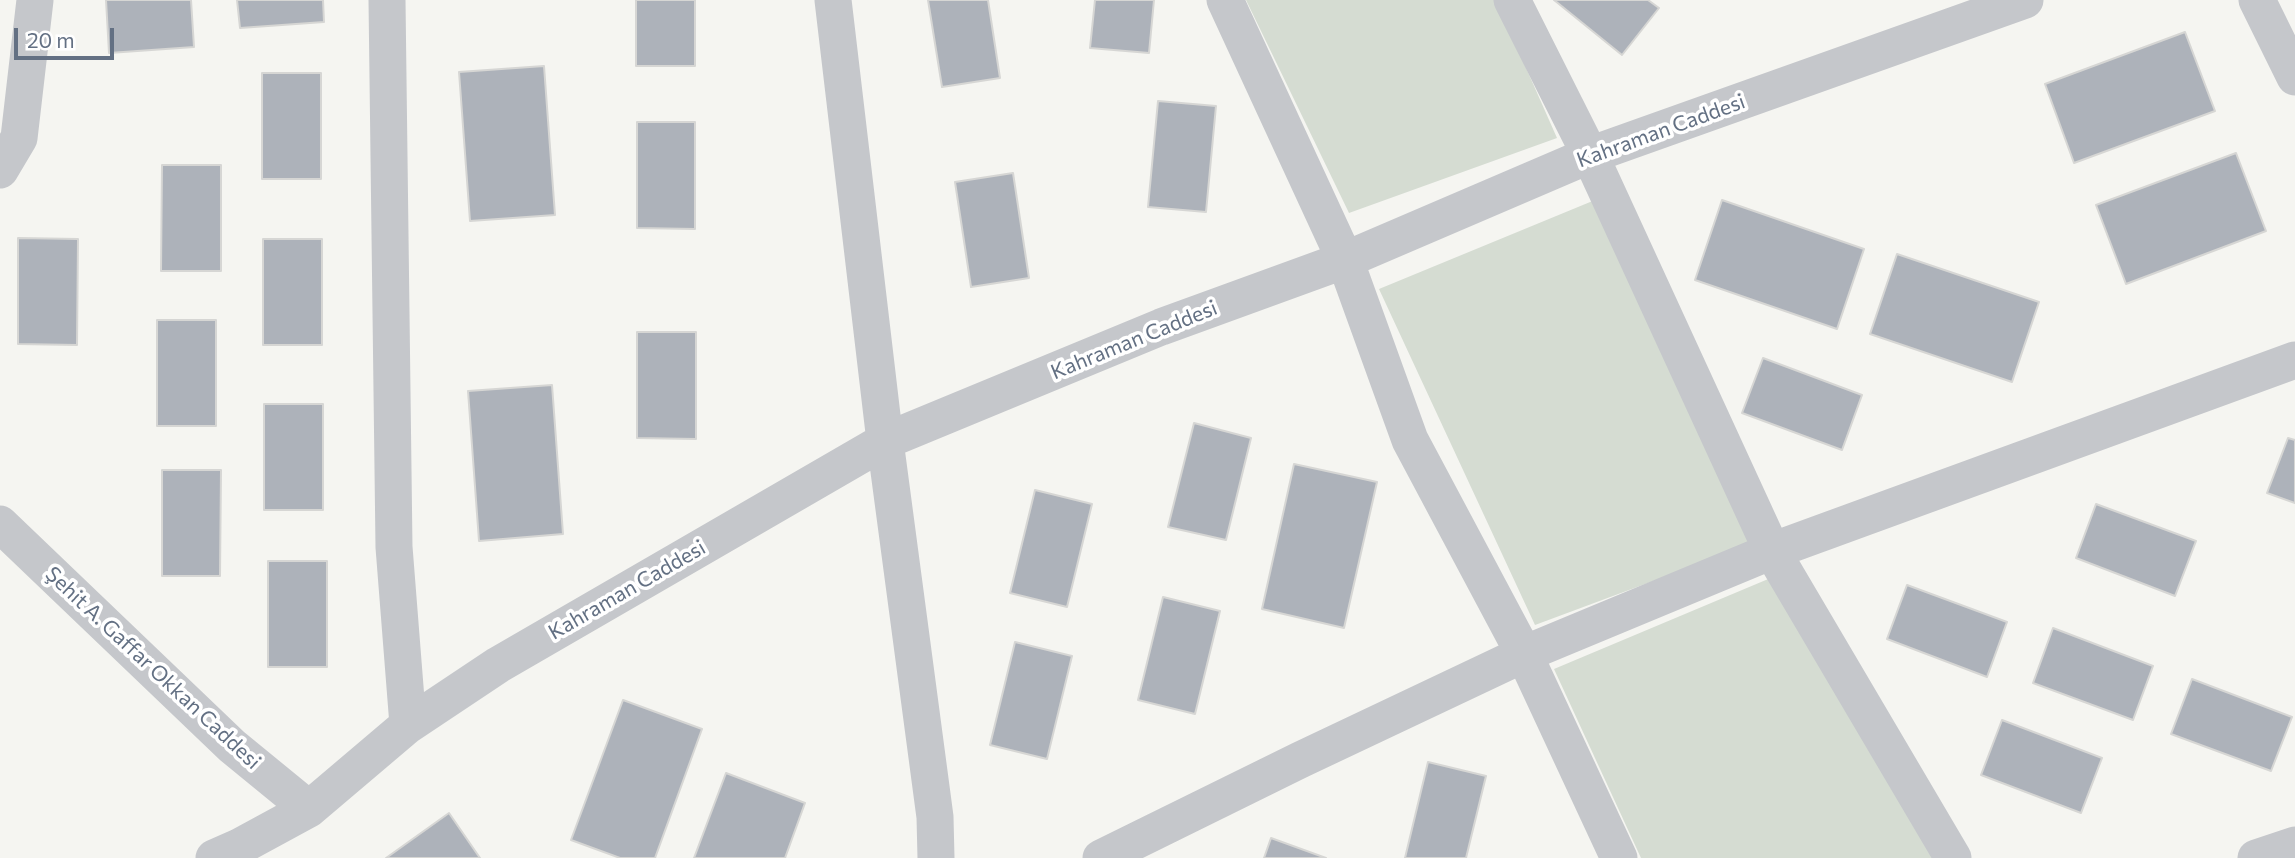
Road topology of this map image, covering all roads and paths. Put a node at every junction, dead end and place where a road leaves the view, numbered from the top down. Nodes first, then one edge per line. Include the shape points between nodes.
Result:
1 (35, 0) edge
2 (387, 0) edge
3 (833, 0) edge
4 (1225, 0) edge
5 (1512, 0) edge
6 (2025, 0) edge
7 (2257, 0) edge
8 (2295, 77) edge
9 (1590, 155) junction
10 (0, 170) edge
11 (1345, 260) junction
12 (2295, 360) edge
13 (885, 441) junction
14 (0, 524) edge
15 (1772, 551) junction
16 (1524, 654) junction
17 (408, 725) junction
18 (309, 808) junction
19 (2295, 845) edge
20 (228, 854) edge
21 (936, 858) edge
22 (1101, 858) edge
23 (1619, 858) edge
24 (1953, 858) edge
25 (2256, 858) edge

1 - 10 street via 19,138
2 - 17 street via 394,547
3 - 13 street
4 - 11 street
5 - 9 street
6 - 9 street, Kahraman Caddesi
7 - 8 street
9 - 11 street, Kahraman Caddesi
9 - 15 street
11 - 13 street, Kahraman Caddesi via 1161,327
11 - 16 street via 1410,440
12 - 15 street
13 - 17 street, Kahraman Caddesi via 498,665
13 - 21 street via 935,817
14 - 18 street, Şehit A. Gaffar Okkan Caddesi via 232,746
15 - 16 street
15 - 24 street
16 - 22 street
16 - 23 street
17 - 18 street, Kahraman Caddesi
18 - 20 street, Kahraman Caddesi
19 - 25 street

